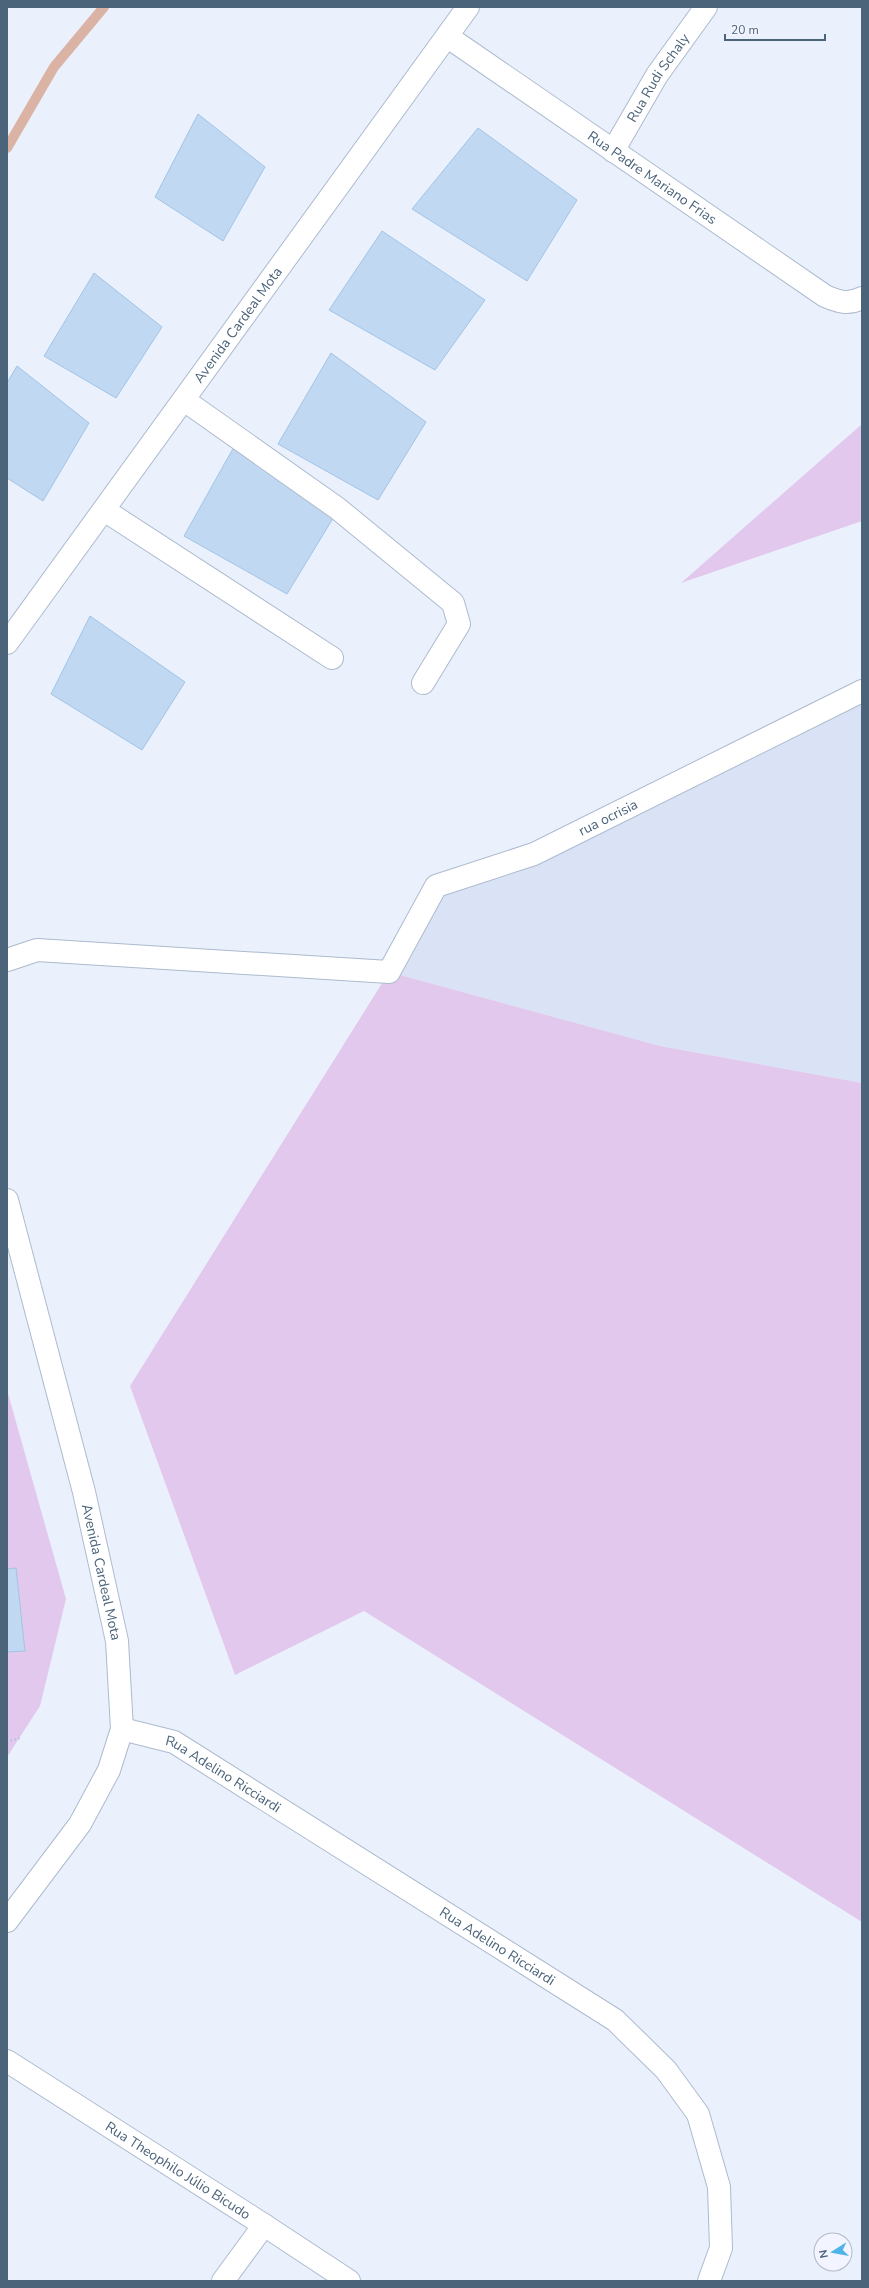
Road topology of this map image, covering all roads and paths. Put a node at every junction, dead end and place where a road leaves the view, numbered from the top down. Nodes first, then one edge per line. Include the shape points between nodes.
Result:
1 (468, 7) edge
2 (706, 7) edge
3 (448, 37) junction
4 (613, 151) junction
5 (862, 298) edge
6 (184, 400) junction
7 (104, 510) junction
8 (7, 642) edge
9 (332, 658) dead end
10 (423, 683) dead end
11 (862, 691) edge
12 (7, 960) edge
13 (7, 1200) edge
14 (122, 1729) junction
15 (20, 1738) dead end
16 (7, 1742) edge
17 (7, 1921) edge
18 (7, 2061) edge
19 (264, 2225) junction
20 (223, 2281) edge
21 (349, 2281) edge
22 (710, 2281) edge

1 - 3 street, Avenida Cardeal Mota
2 - 4 street, Rua Rudi Schaly via 657,75
3 - 4 street, Rua Padre Mariano Frias
3 - 6 street, Avenida Cardeal Mota
4 - 5 street, Rua Padre Mariano Frias via 825,296 838,302 852,303
6 - 7 street, Avenida Cardeal Mota
6 - 10 street via 337,508 454,603 459,624
7 - 8 street, Avenida Cardeal Mota
7 - 9 street
11 - 12 street, rua ocrisia via 534,854 436,886 389,972 37,950
13 - 14 street, Avenida Cardeal Mota via 84,1492 117,1641
14 - 17 street, Avenida Cardeal Mota via 109,1770 80,1824
14 - 22 street, Rua Adelino Ricciardi via 174,1742 615,2020 666,2070 698,2114 719,2187 721,2248
15 - 16 path
18 - 19 street, Rua Theophilo Júlio Bicudo
19 - 20 street
19 - 21 street, Rua Theophilo Júlio Bicudo

